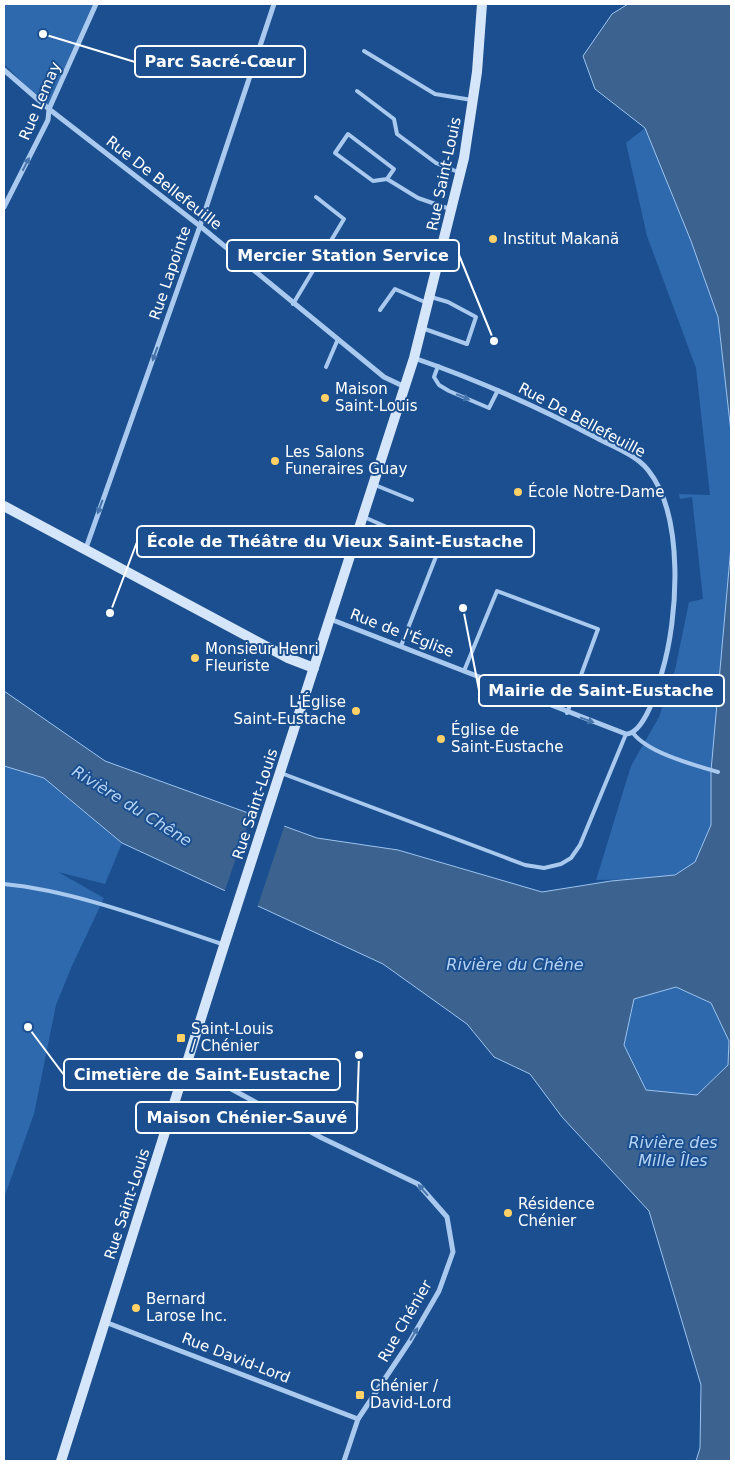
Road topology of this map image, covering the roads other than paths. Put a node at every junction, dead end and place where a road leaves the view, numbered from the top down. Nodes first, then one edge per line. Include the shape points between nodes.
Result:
1 (96, 4) edge
2 (274, 4) edge
3 (482, 4) edge
4 (364, 50) dead end
5 (4, 70) edge
6 (357, 91) dead end
7 (474, 100) junction
8 (49, 110) junction
9 (461, 173) junction
10 (387, 179) junction
11 (316, 197) dead end
12 (4, 207) edge
13 (452, 210) junction
14 (200, 226) junction
15 (430, 300) junction
16 (293, 304) junction
17 (380, 310) dead end
18 (422, 328) junction
19 (338, 339) junction
20 (414, 358) junction
21 (438, 366) junction
22 (326, 367) dead end
23 (405, 387) junction
24 (498, 390) junction
25 (375, 485) junction
26 (412, 500) dead end
27 (4, 506) edge
28 (364, 517) junction
29 (86, 548) junction
30 (330, 619) junction
31 (401, 646) junction
32 (314, 668) junction
33 (464, 671) junction
34 (567, 713) junction
35 (633, 733) junction
36 (626, 734) junction
37 (718, 772) dead end
38 (281, 773) junction
39 (4, 884) edge
40 (224, 945) junction
41 (187, 1065) junction
42 (105, 1322) junction
43 (358, 1419) junction
44 (61, 1461) edge
45 (344, 1461) edge

1 - 8 street, Rue Lemay
2 - 14 street, Rue Lapointe
3 - 7 main road, Rue Saint-Louis
4 - 7 lane via 435,94
5 - 8 street, Rue De Bellefeuille
6 - 9 lane via 394,119 397,134 436,163
7 - 9 main road, Rue Saint-Louis
12 -> 8 street, Rue Lemay via 48,120
8 - 14 street, Rue De Bellefeuille
9 - 13 main road, Rue Saint-Louis
10 - 10 lane via 394,169 348,134 335,153 373,181
10 - 13 lane via 418,198
11 - 16 lane via 344,219
13 - 15 main road, Rue Saint-Louis
14 - 16 street, Rue De Bellefeuille
14 -> 29 street, Rue Lapointe
15 - 17 lane via 395,289
15 - 18 main road, Rue Saint-Louis
15 - 18 lane via 448,302 476,317 467,344
16 - 19 street, Rue De Bellefeuille
18 - 20 main road, Rue Saint-Louis
19 - 22 lane
19 - 23 street, Rue De Bellefeuille via 384,377
20 - 21 street, Rue De Bellefeuille
20 - 23 main road, Rue Saint-Louis
21 - 24 street, Rue De Bellefeuille
21 -> 24 lane via 434,377 439,385 489,408
23 - 25 main road, Rue Saint-Louis
24 - 35 street, Rue De Bellefeuille via 627,454 647,469 659,488 673,546 676,600 660,678 641,724
25 - 26 lane
25 - 28 main road, Rue Saint-Louis
27 - 29 main road
28 - 30 main road, Rue Saint-Louis
28 - 31 lane via 432,547 437,554
29 - 32 main road via 288,658
30 - 31 street, Rue de l'Église
30 - 32 main road, Rue Saint-Louis
31 - 33 street, Rue de l'Église
32 - 38 main road, Rue Saint-Louis
33 - 34 street, Rue de l'Église
33 - 34 lane via 497,591 598,629
34 -> 36 street, Rue de l'Église
35 - 36 street, Rue de l'Église
35 - 37 lane via 642,742 666,754
36 - 38 lane via 580,845 567,861 544,868 504,858
38 - 40 main road, Rue Saint-Louis
39 - 40 lane via 31,887 111,908
40 - 41 main road, Rue Saint-Louis
41 - 42 main road, Rue Saint-Louis
43 -> 41 street, Rue Chénier via 439,1291 453,1252 447,1217 418,1184 322,1138
42 - 43 street, Rue David-Lord
42 - 44 main road, Rue Saint-Louis
43 - 45 street, Rue Chénier

